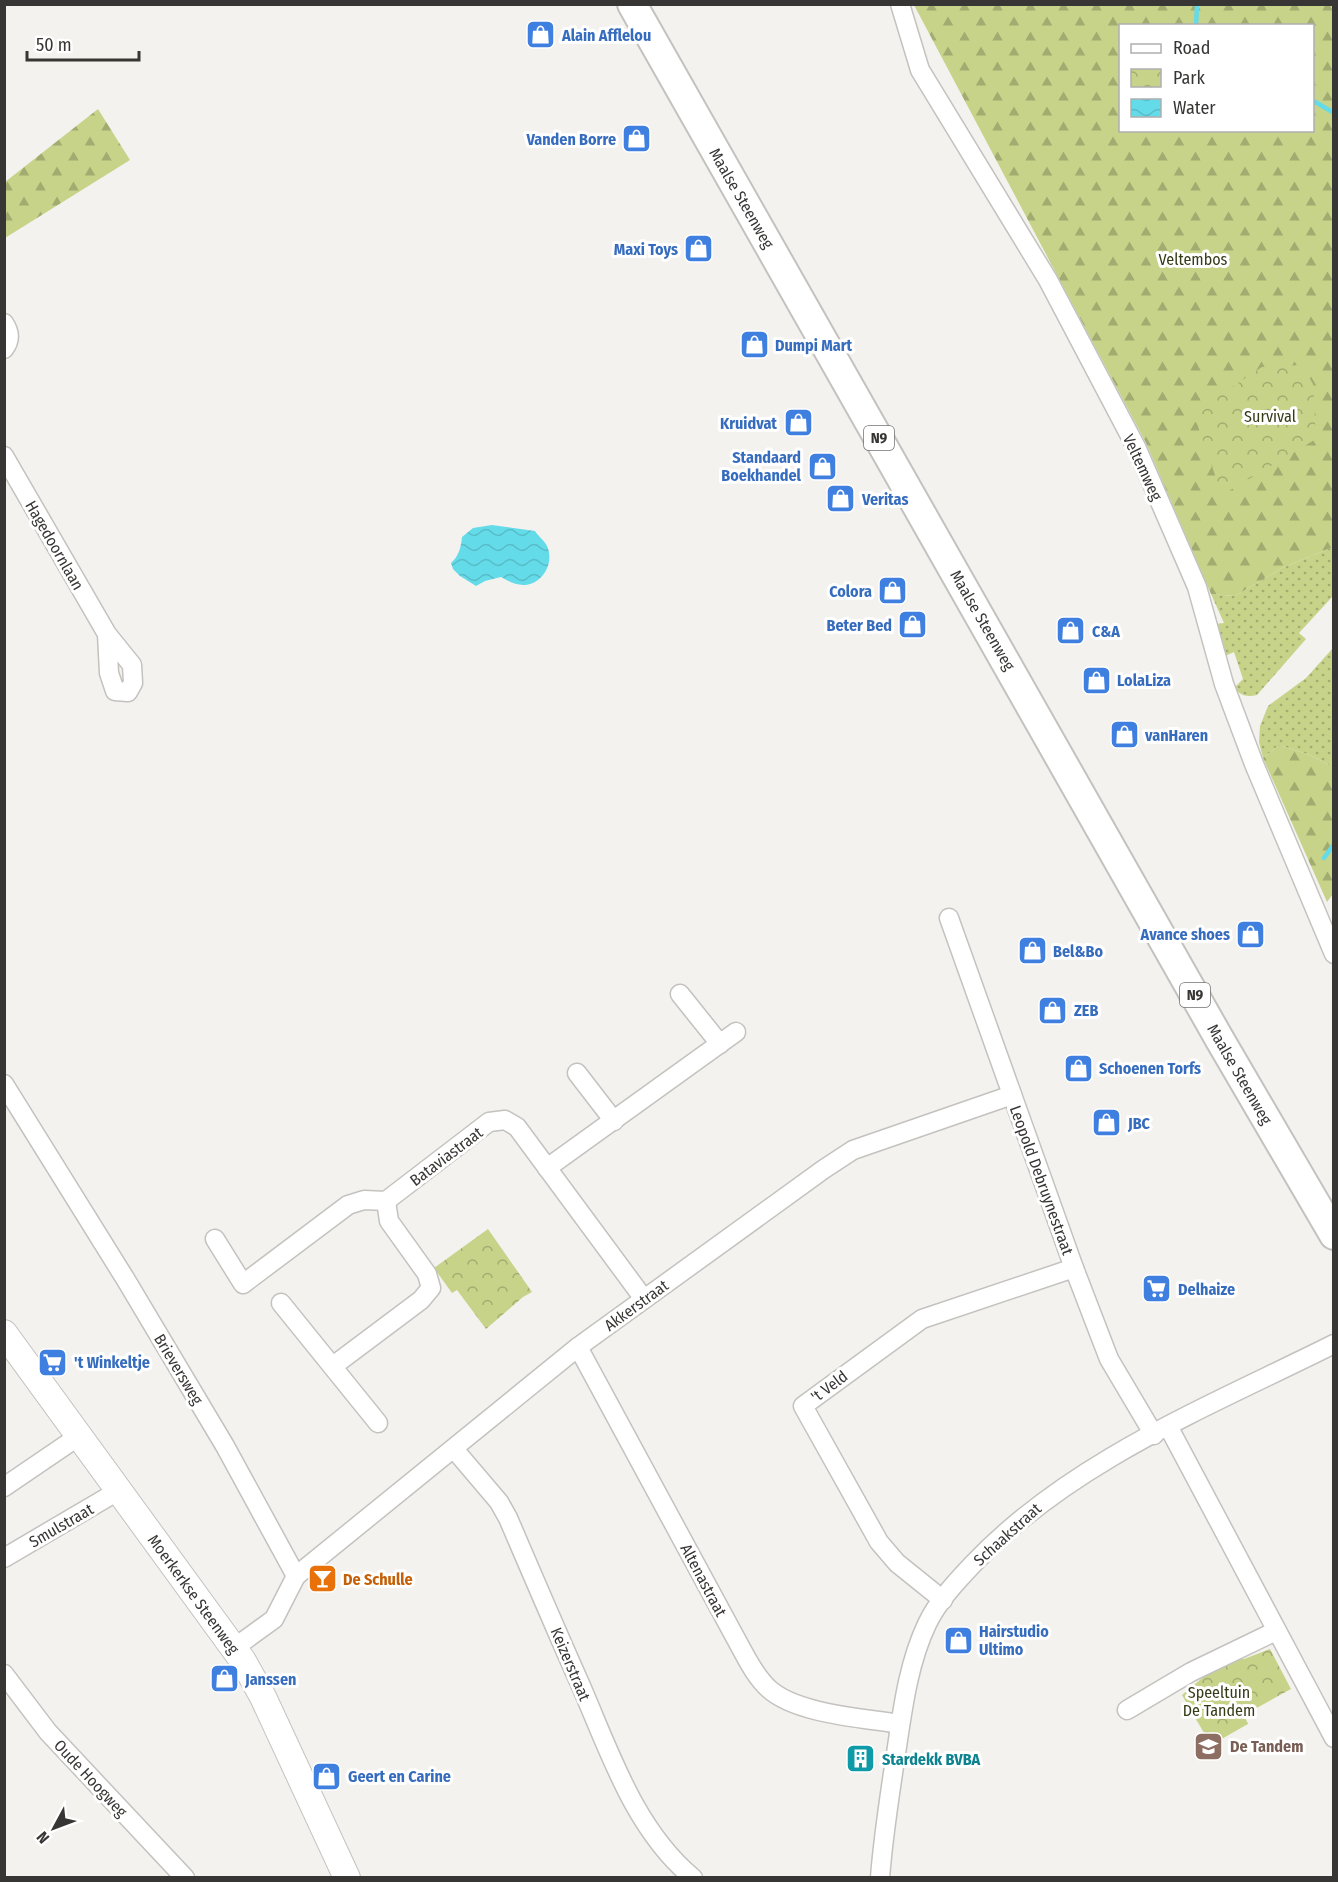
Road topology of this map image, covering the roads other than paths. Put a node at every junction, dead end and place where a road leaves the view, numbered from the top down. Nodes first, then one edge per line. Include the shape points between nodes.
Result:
1 (633, 4) edge
2 (900, 4) edge
3 (4, 323) edge
4 (4, 349) edge
5 (4, 456) edge
6 (107, 633) dead end
7 (949, 918) dead end
8 (1334, 954) edge
9 (680, 994) dead end
10 (736, 1032) dead end
11 (720, 1044) junction
12 (577, 1073) dead end
13 (4, 1084) edge
14 (1012, 1095) junction
15 (614, 1121) junction
16 (547, 1167) junction
17 (386, 1201) junction
18 (1334, 1235) edge
19 (215, 1239) dead end
20 (1074, 1268) junction
21 (644, 1299) junction
22 (281, 1303) dead end
23 (4, 1333) edge
24 (1334, 1344) edge
25 (578, 1347) junction
26 (333, 1366) junction
27 (378, 1423) dead end
28 (1161, 1430) junction
29 (79, 1436) junction
30 (453, 1449) junction
31 (4, 1487) edge
32 (118, 1491) junction
33 (4, 1558) edge
34 (296, 1576) junction
35 (943, 1600) junction
36 (1275, 1631) junction
37 (234, 1648) junction
38 (4, 1674) edge
39 (1127, 1710) dead end
40 (900, 1724) junction
41 (1334, 1738) edge
42 (185, 1878) edge
43 (347, 1878) edge
44 (693, 1878) edge
45 (880, 1878) edge

1 - 18 main road, Maalse Steenweg / N9
2 - 8 street, Veltemweg via 920,70 1048,280 1137,449 1197,587 1224,684
3 - 4 street via 9,340
5 - 6 street, Hagedoornlaan
7 - 14 street, Leopold Debruynestraat
9 - 11 street
10 - 11 street
11 - 15 street
12 - 15 street
13 - 34 street, Brieversweg via 225,1446
14 - 20 street, Leopold Debruynestraat
14 - 21 street, Akkerstraat via 853,1150
15 - 16 street
16 - 17 street, Bataviastraat via 517,1127 505,1120 489,1122
16 - 21 street, Bataviastraat
17 - 19 street via 364,1200 348,1205 243,1284
17 - 26 street via 389,1221 427,1274 431,1288 421,1300
20 - 28 street, Leopold Debruynestraat via 1109,1359
20 - 35 street, 't Veld via 922,1318 803,1406 879,1542 897,1563
21 - 25 street, Akkerstraat
22 - 26 street
23 - 29 street, Moerkerkse Steenweg
24 - 28 street, Schaakstraat
25 - 30 street, Akkerstraat
25 - 40 street, Altenastraat via 754,1672 769,1689 794,1704
26 - 27 street
28 - 35 street, Schaakstraat via 1067,1485 1022,1518 979,1558
28 - 36 street, Leopold Debruynestraat
29 - 31 street
29 - 32 street, Moerkerkse Steenweg
30 - 34 street, Akkerstraat
30 - 44 street, Keizerstraat via 508,1518 635,1806 669,1854
32 - 33 street, Smulstraat
32 - 37 street, Moerkerkse Steenweg
34 - 37 street via 274,1619
35 - 40 street, Schaakstraat via 918,1644
36 - 39 street via 1191,1672
36 - 41 street, Leopold Debruynestraat
37 - 43 street, Moerkerkse Steenweg via 263,1697
38 - 42 street, Oude Hoogweg via 48,1732
40 - 45 street, Schaakstraat

